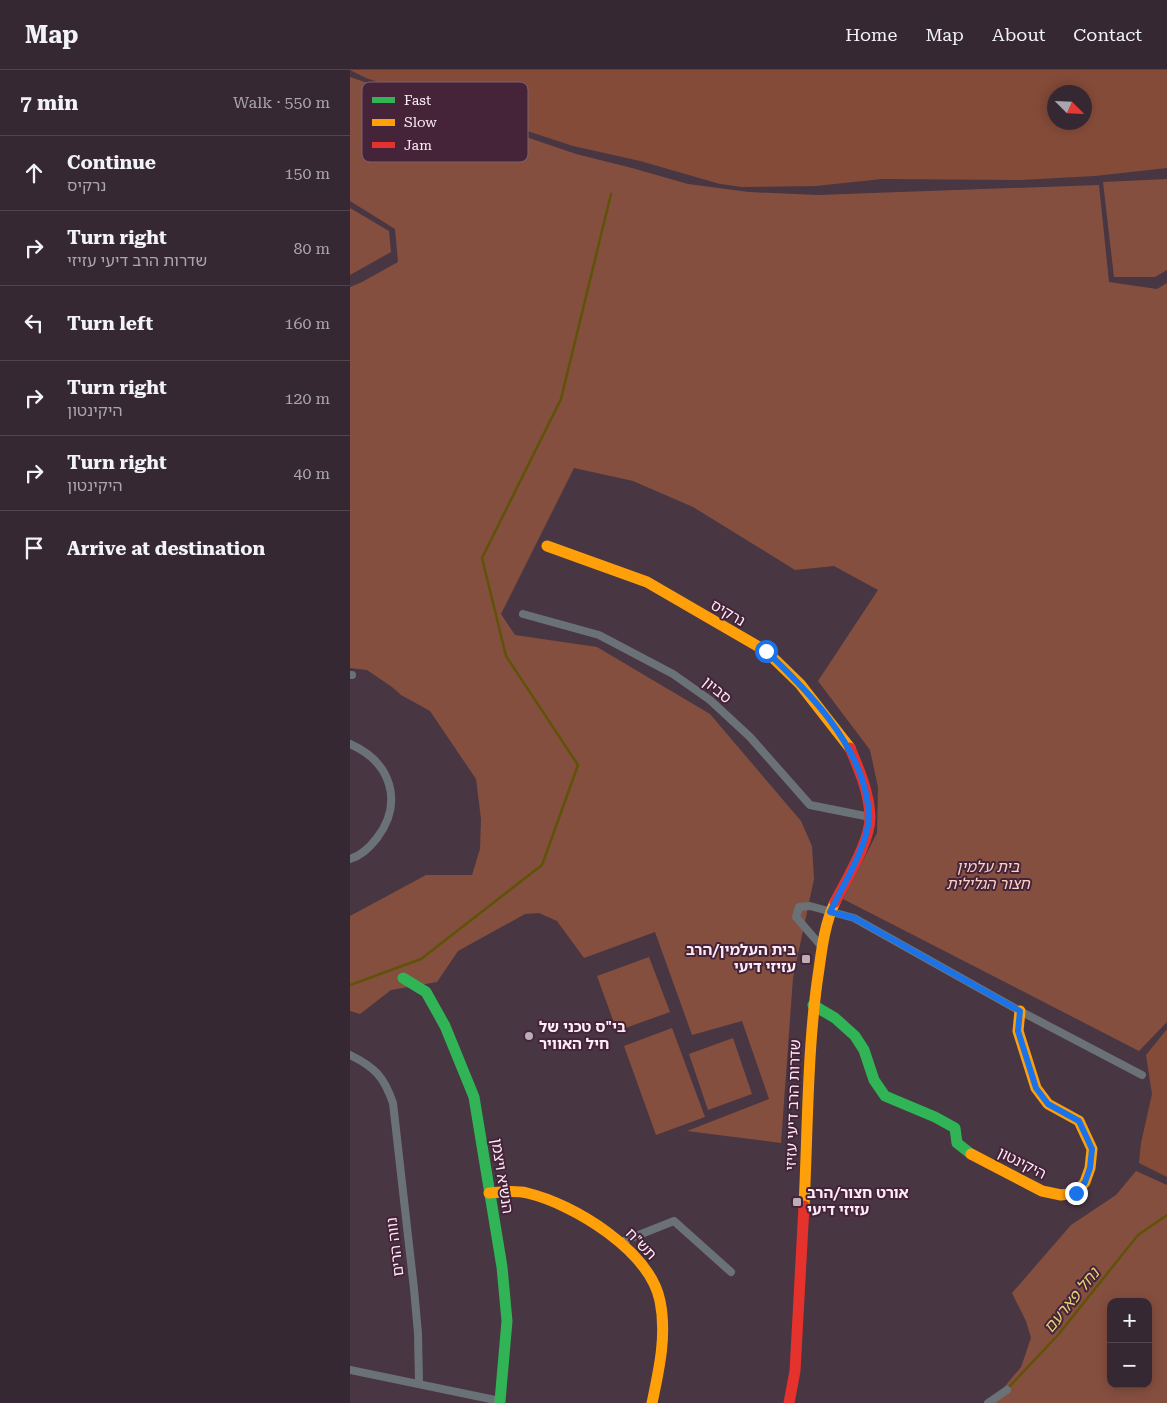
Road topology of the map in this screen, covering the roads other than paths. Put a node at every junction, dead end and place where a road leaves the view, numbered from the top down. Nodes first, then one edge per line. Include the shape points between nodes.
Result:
1 (547, 546) dead end
2 (523, 614) dead end
3 (350, 744) edge
4 (870, 817) junction
5 (350, 859) edge
6 (830, 912) junction
7 (822, 947) junction
8 (403, 978) dead end
9 (813, 1006) junction
10 (1020, 1011) junction
11 (350, 1055) edge
12 (1142, 1075) dead end
13 (489, 1193) junction
14 (621, 1242) junction
15 (730, 1272) dead end
16 (350, 1370) edge
17 (419, 1384) junction
18 (1007, 1390) dead end
19 (500, 1402) edge
20 (652, 1403) edge
21 (789, 1403) edge
22 (988, 1403) edge

1 - 4 street, נרקיס via 647,582 766,651 800,684 849,747 860,772
2 - 4 street, סביון via 599,635 673,674 710,700 750,736 810,804
3 - 5 street via 376,762 386,775 392,793 385,827 369,848
4 - 6 street, שדרות הרב דיעי עזיזי via 864,843
6 - 7 street, שדרות הרב דיעי עזיזי
6 - 7 street via 799,906 796,917
6 - 10 street via 854,918
7 - 9 street, שדרות הרב דיעי עזיזי
8 - 13 street, הנשיא ויצמן via 426,992 445,1026 474,1097
9 - 10 street, היקינטון via 854,1035 863,1048 876,1084 886,1097 945,1121 955,1128 957,1143 966,1151 1042,1191 1061,1196 1076,1193 1085,1182 1092,1149 1079,1121 1048,1104 1036,1088 1018,1031
9 - 21 street, שדרות הרב דיעי עזיזי via 795,1371
10 - 12 street
11 - 17 street, נווה הרים via 379,1074 393,1103 414,1289
13 - 14 street, תש"ח via 509,1191 549,1199
13 - 19 street, הנשיא ויצמן via 507,1320
14 - 15 street via 674,1221
14 - 20 street, תש"ח via 656,1286 662,1309 662,1340
16 - 17 street
17 - 19 street
18 - 22 street

